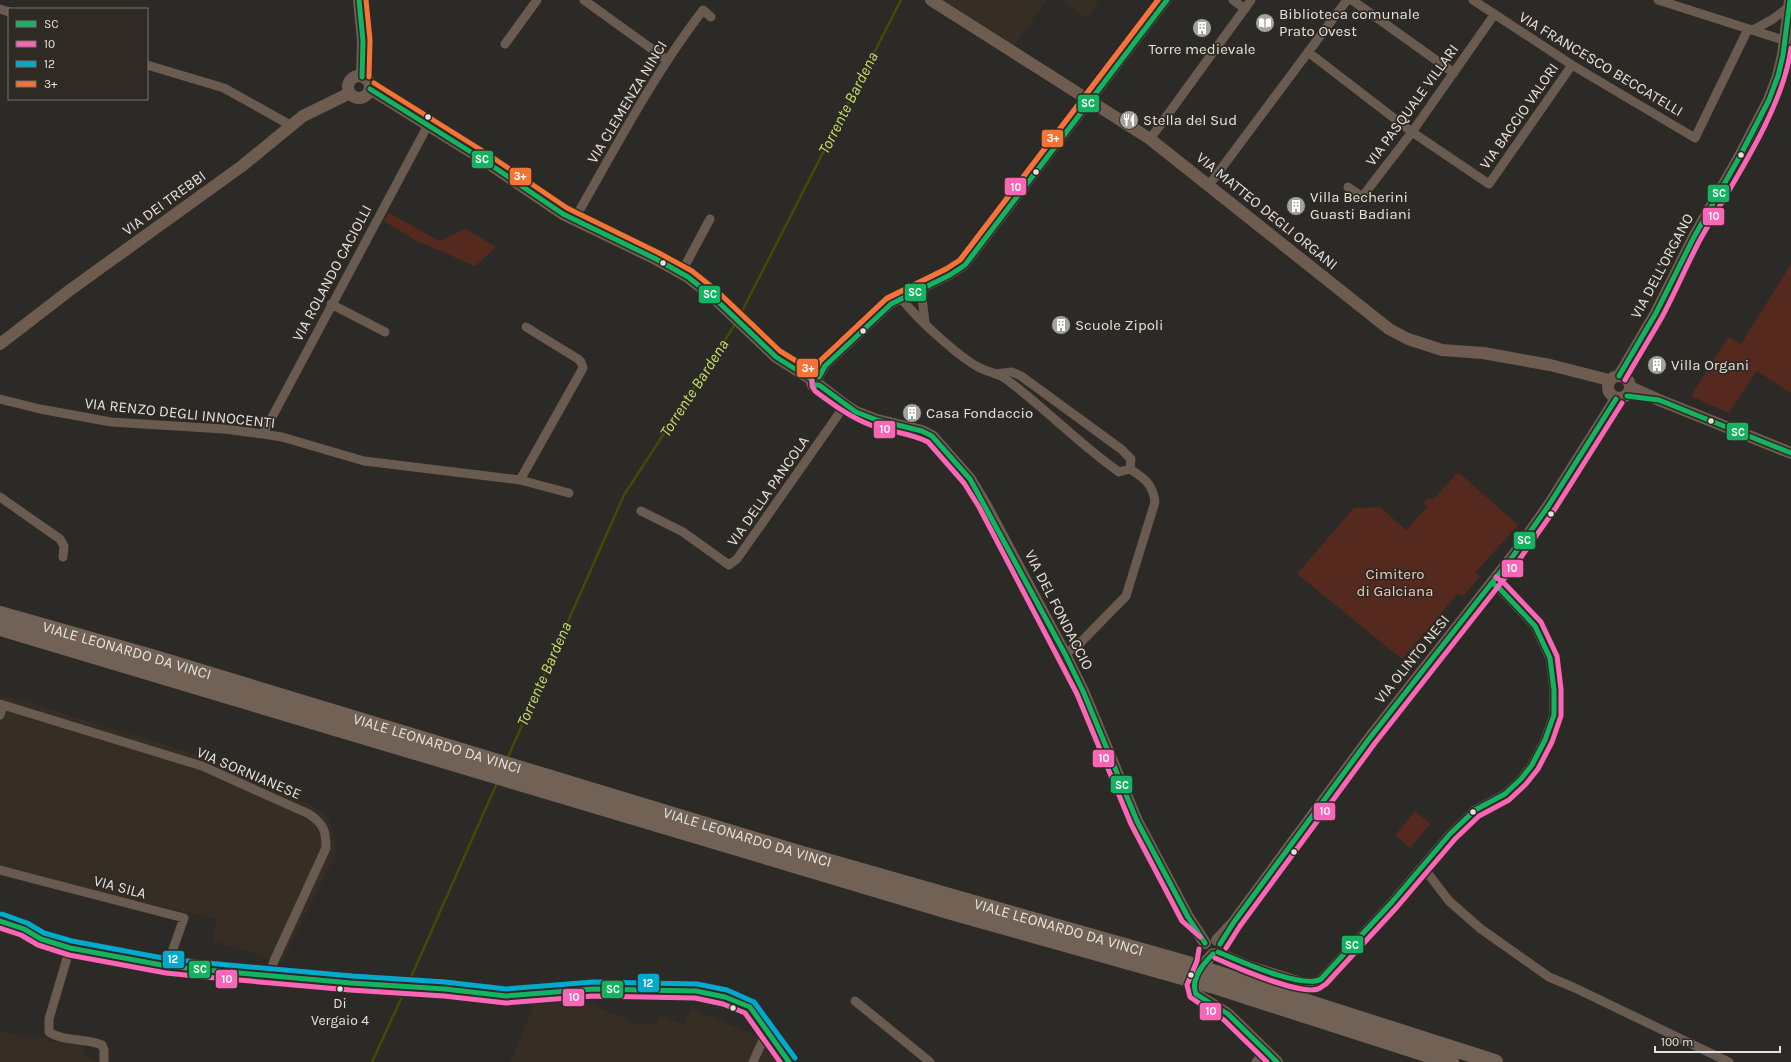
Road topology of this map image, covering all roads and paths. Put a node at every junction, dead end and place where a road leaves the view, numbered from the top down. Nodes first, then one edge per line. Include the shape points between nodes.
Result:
1 (359, 0) edge
2 (537, 0) edge
3 (584, 0) edge
4 (931, 0) edge
5 (1167, 0) edge
6 (1233, 0) edge
7 (1251, 0) edge
8 (1347, 0) edge
9 (1473, 0) edge
10 (1658, 0) edge
11 (1358, 2) edge
12 (1790, 3) edge
13 (1245, 9) junction
14 (1494, 15) junction
15 (711, 17) dead end
16 (1750, 30) junction
17 (1788, 36) edge
18 (505, 44) dead end
19 (1308, 52) junction
20 (667, 60) junction
21 (148, 65) edge
22 (1572, 65) junction
23 (1454, 73) junction
24 (362, 77) junction
25 (370, 89) junction
26 (350, 93) junction
27 (1090, 102) junction
28 (428, 125) junction
29 (292, 126) junction
30 (1412, 132) junction
31 (1150, 139) junction
32 (1209, 185) junction
33 (1348, 187) dead end
34 (710, 219) dead end
35 (574, 220) junction
36 (681, 273) junction
37 (924, 288) junction
38 (902, 299) junction
39 (331, 304) junction
40 (925, 322) junction
41 (526, 327) dead end
42 (385, 332) dead end
43 (0, 344) edge
44 (995, 374) junction
45 (1021, 376) junction
46 (816, 380) junction
47 (1012, 384) junction
48 (1620, 388) junction
49 (0, 399) edge
50 (845, 405) junction
51 (262, 434) junction
52 (1791, 453) edge
53 (1130, 468) junction
54 (520, 480) junction
55 (569, 494) dead end
56 (0, 497) edge
57 (642, 511) dead end
58 (62, 557) dead end
59 (1492, 583) junction
60 (0, 614) edge
61 (0, 628) edge
62 (1065, 654) junction
63 (1, 705) edge
64 (0, 715) edge
65 (1423, 867) junction
66 (0, 870) edge
67 (0, 920) edge
68 (1213, 946) junction
69 (70, 948) junction
70 (167, 966) junction
71 (1184, 970) junction
72 (1210, 974) junction
73 (269, 976) junction
74 (854, 1001) dead end
75 (768, 1029) junction
76 (1264, 1051) junction
77 (104, 1062) edge
78 (753, 1062) edge
79 (789, 1062) edge
80 (930, 1062) edge
81 (1256, 1062) edge
82 (1277, 1062) edge
83 (1451, 1062) edge
84 (1495, 1062) edge
85 (1729, 1062) edge

1 - 24 street via 363,41
2 - 18 street
3 - 20 street
4 - 27 street, VIA MATTEO DEGLI ORGANI
5 - 27 street
6 - 13 street
7 - 13 street
8 - 19 street
9 - 14 street, VIA FRANCESCO BECCATELLI
10 - 16 street
11 - 23 street
12 - 16 street via 1773,18
12 - 17 street, VIA DELL'ORGANO
13 - 31 street
14 - 22 street, VIA FRANCESCO BECCATELLI
14 - 23 street, VIA PASQUALE VILLARI
15 - 20 street, VIA CLEMENZA NINCI via 703,10
16 - 17 street
16 - 22 street, VIA FRANCESCO BECCATELLI via 1695,138
17 - 48 street, VIA DELL'ORGANO via 1769,100 1633,353
19 - 30 street
19 - 32 street
20 - 35 street, VIA CLEMENZA NINCI
21 - 29 street via 224,88
22 - 30 street, VIA BACCIO VALORI via 1489,184
23 - 30 street, VIA PASQUALE VILLARI
24 - 25 street via 369,83
24 - 26 street via 351,81
25 - 26 street via 361,98
25 - 28 street, VIA DEL FONDACCIO
26 - 29 street, VIA DEI TREBBI via 303,116
27 - 31 street, VIA MATTEO DEGLI ORGANI
27 - 37 street via 965,265
28 - 35 street, VIA DEL FONDACCIO
28 - 39 street, VIA ROLANDO CACIOLLI
29 - 43 street, VIA DEI TREBBI via 242,166 70,290
30 - 33 street, VIA PASQUALE VILLARI via 1362,197
31 - 32 street, VIA MATTEO DEGLI ORGANI
32 - 48 street, VIA MATTEO DEGLI ORGANI via 1389,329 1402,336 1442,350 1484,353 1550,365
34 - 36 street
35 - 36 street, VIA DEL FONDACCIO via 629,245
36 - 46 street, VIA DEL FONDACCIO via 705,290 776,357
37 - 38 street
37 - 40 street via 922,298
38 - 40 street
38 - 46 street via 891,304 841,350 825,366
39 - 42 street
39 - 51 street, VIA ROLANDO CACIOLLI
40 - 44 street via 971,362
41 - 54 street via 582,362 583,368
44 - 45 street via 1012,372
44 - 47 street
45 - 47 street via 1013,379
45 - 53 street via 1121,449 1131,459
46 - 50 street, VIA DEL FONDACCIO
47 - 53 street via 1109,465 1119,472
48 - 52 street, VIA MATTEO DEGLI ORGANI via 1658,400
48 - 59 street, VIA OLINTO NESI via 1591,441 1549,505
49 - 51 street, VIA RENZO DEGLI INNOCENTI via 111,422
50 - 57 street, VIA DELLA PANCOLA via 737,559 729,564 683,532
50 - 62 street, VIA DEL FONDACCIO via 878,420 922,431 942,445 970,479 986,504
51 - 54 street, VIA RENZO DEGLI INNOCENTI via 282,437 364,461
53 - 62 street via 1150,485 1155,502 1132,581 1126,596 1114,610
54 - 55 street, VIA RENZO DEGLI INNOCENTI
56 - 58 street via 60,539 64,546
59 - 65 street via 1535,626 1550,658 1554,715 1532,765 1521,779 1505,794 1475,810 1450,834
59 - 68 street, VIA OLINTO NESI via 1369,739 1234,922
60 - 71 highway, VIALE LEONARDO DA VINCI via 155,658
61 - 71 highway, VIALE LEONARDO DA VINCI via 955,913
62 - 68 street, VIA DEL FONDACCIO via 1137,821 1192,923
63 - 64 street
63 - 73 street, VIA SORNIANESE via 202,766 309,814 319,821 326,834 326,848
65 - 68 street via 1316,982 1303,982 1249,965
65 - 85 street via 1449,902 1481,929 1549,977
66 - 70 street, VIA SILA via 184,918
67 - 69 street via 42,939
68 - 72 street
69 - 70 street
69 - 77 street via 49,1019 49,1032 56,1037 93,1041 102,1045
70 - 73 street
71 - 72 highway, VIALE LEONARDO DA VINCI, bridge
72 - 76 street via 1194,984 1194,990 1228,1014
72 - 83 highway, VIALE LEONARDO DA VINCI
72 - 84 highway, VIALE LEONARDO DA VINCI
73 - 75 street via 506,996 593,989 696,991 725,997 750,1007
74 - 80 street
75 - 78 street
75 - 79 street
76 - 81 street
76 - 82 street

